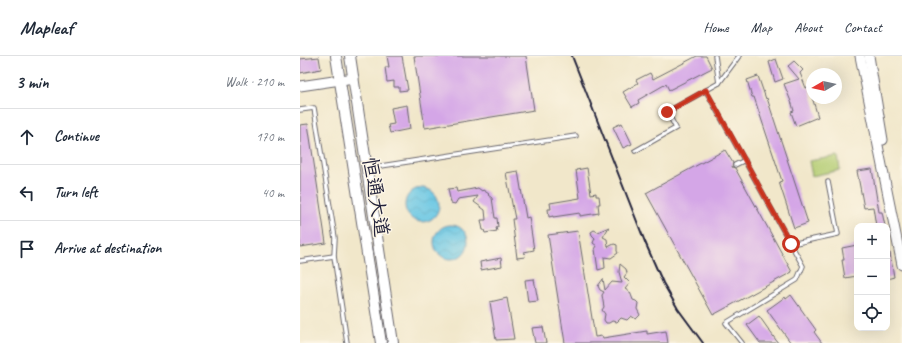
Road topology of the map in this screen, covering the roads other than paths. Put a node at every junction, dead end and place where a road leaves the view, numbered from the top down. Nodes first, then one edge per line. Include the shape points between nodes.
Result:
1 (336, 56) edge
2 (350, 56) edge
3 (715, 56) edge
4 (739, 56) edge
5 (860, 56) edge
6 (869, 56) edge
7 (354, 78) junction
8 (339, 80) junction
9 (719, 84) junction
10 (300, 86) edge
11 (706, 90) junction
12 (300, 110) edge
13 (576, 136) dead end
14 (635, 151) dead end
15 (744, 160) junction
16 (735, 165) dead end
17 (367, 168) junction
18 (828, 182) dead end
19 (791, 244) junction
20 (334, 256) junction
21 (902, 260) edge
22 (300, 261) edge
23 (902, 265) edge
24 (347, 343) edge
25 (381, 343) edge
26 (393, 343) edge
27 (742, 343) edge

1 - 8 main road, 恒通大道
2 - 7 main road, 恒通大道
3 - 9 lane
4 - 9 lane
5 - 23 street
6 - 21 street
7 - 8 street
7 - 17 main road, 恒通大道
8 - 10 street
8 - 25 main road, 恒通大道
9 - 11 lane
11 - 14 lane via 667,112 676,128
11 - 15 lane
12 - 20 lane via 314,108 334,238
13 - 17 lane
15 - 16 lane
15 - 19 lane
17 - 26 main road, 恒通大道
18 - 19 lane via 838,234
19 - 27 lane via 803,266 797,280 726,323
20 - 22 lane
20 - 24 lane

